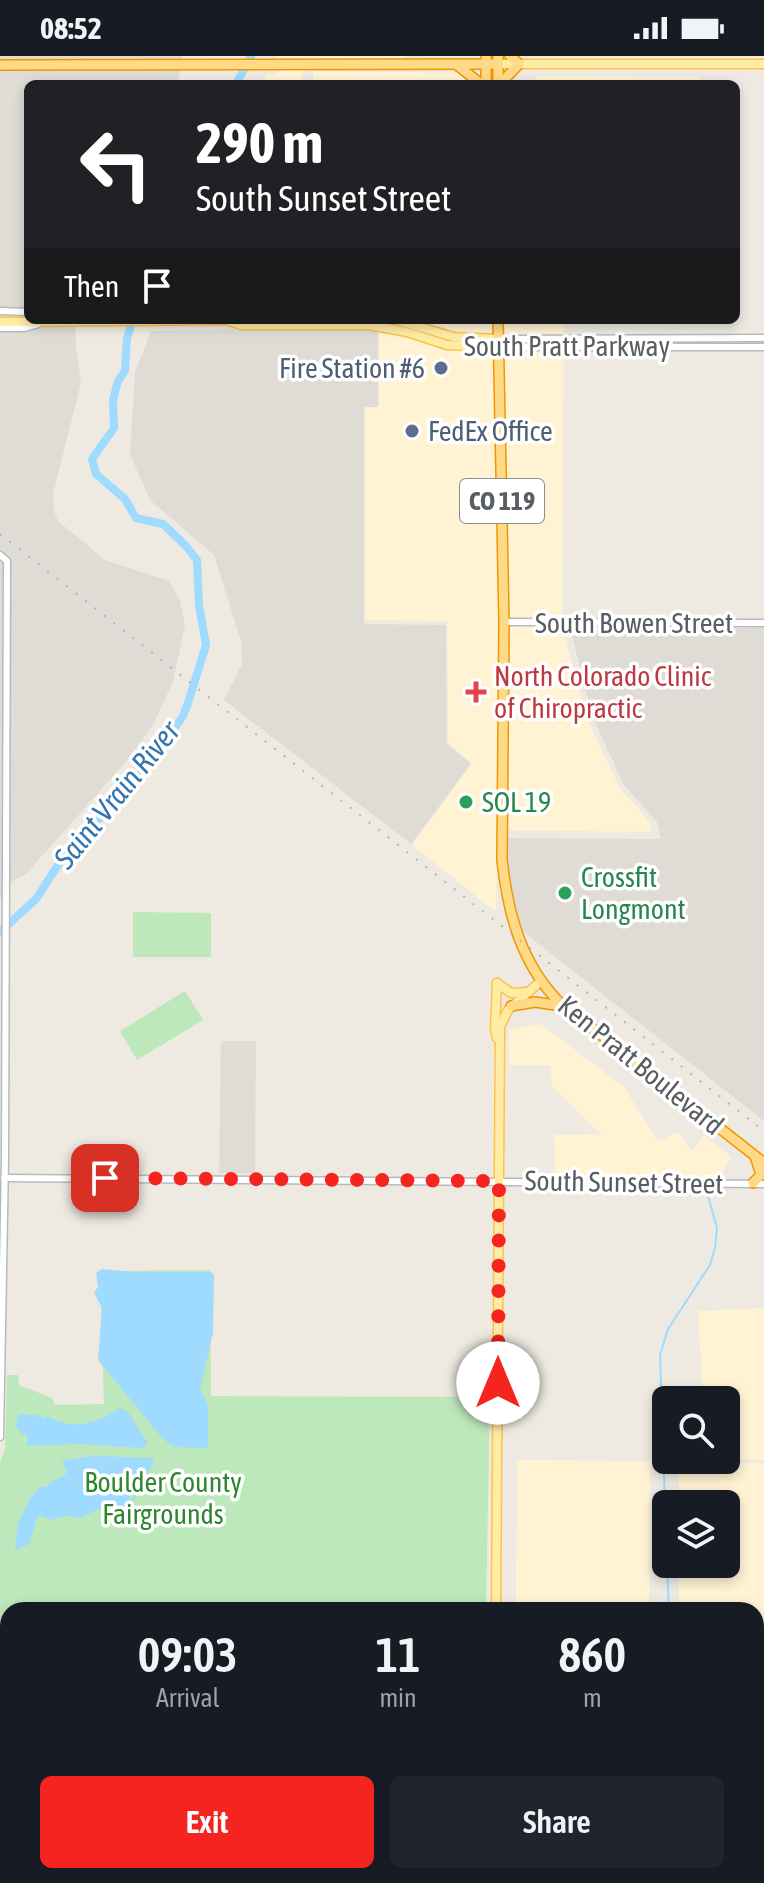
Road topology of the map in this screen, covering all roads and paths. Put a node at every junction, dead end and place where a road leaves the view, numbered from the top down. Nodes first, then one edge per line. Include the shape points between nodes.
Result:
1 (473, 56) edge
2 (510, 56) edge
3 (486, 60) edge
4 (498, 60) edge
5 (519, 64) junction
6 (764, 64) edge
7 (0, 65) edge
8 (457, 65) junction
9 (478, 80) edge
10 (484, 80) edge
11 (499, 80) edge
12 (503, 80) edge
13 (0, 311) edge
14 (24, 316) edge
15 (24, 318) edge
16 (0, 322) edge
17 (35, 324) edge
18 (239, 324) edge
19 (410, 324) edge
20 (496, 324) edge
21 (0, 328) edge
22 (764, 338) edge
23 (497, 343) junction
24 (764, 347) edge
25 (0, 555) edge
26 (504, 622) junction
27 (764, 623) edge
28 (541, 981) junction
29 (528, 992) junction
30 (511, 1006) junction
31 (565, 1007) junction
32 (500, 1047) junction
33 (755, 1156) junction
34 (764, 1163) edge
35 (4, 1178) junction
36 (499, 1181) junction
37 (753, 1183) junction
38 (764, 1184) edge
39 (0, 1437) edge
40 (496, 1602) edge

1 - 8 highway
2 - 5 highway
3 - 4 highway
3 - 8 highway
3 - 10 highway
4 - 5 main road
4 - 11 highway
5 - 6 main road
5 - 12 highway
7 - 8 highway
8 - 9 highway
13 - 14 street
15 - 16 main road, South Pratt Parkway
17 - 21 street
18 - 23 main road, South Pratt Parkway via 370,325 447,345
19 - 23 main road, South Pratt Parkway
20 - 23 highway, Ken Pratt Boulevard / CO 119
22 - 23 street, South Pratt Parkway
23 - 24 street, South Pratt Parkway
23 - 26 highway, Ken Pratt Boulevard / CO 119
25 - 35 street via 7,561
26 - 27 street, South Bowen Street
26 - 28 highway, Ken Pratt Boulevard / CO 119 via 502,860 515,929
28 - 29 main road
28 - 31 highway, Ken Pratt Boulevard / CO 119
29 - 30 main road
29 - 32 main road via 511,993 497,983 495,1029
30 - 31 highway via 535,1002
30 - 32 main road via 502,1021
31 - 33 highway, Ken Pratt Boulevard / CO 119
32 - 36 main road
33 - 34 highway, Ken Pratt Boulevard / CO 119
33 - 37 highway via 761,1170
35 - 36 street, South Sunset Street
35 - 39 street
36 - 37 street, South Sunset Street
36 - 40 main road
37 - 38 street, South Sunset Street

